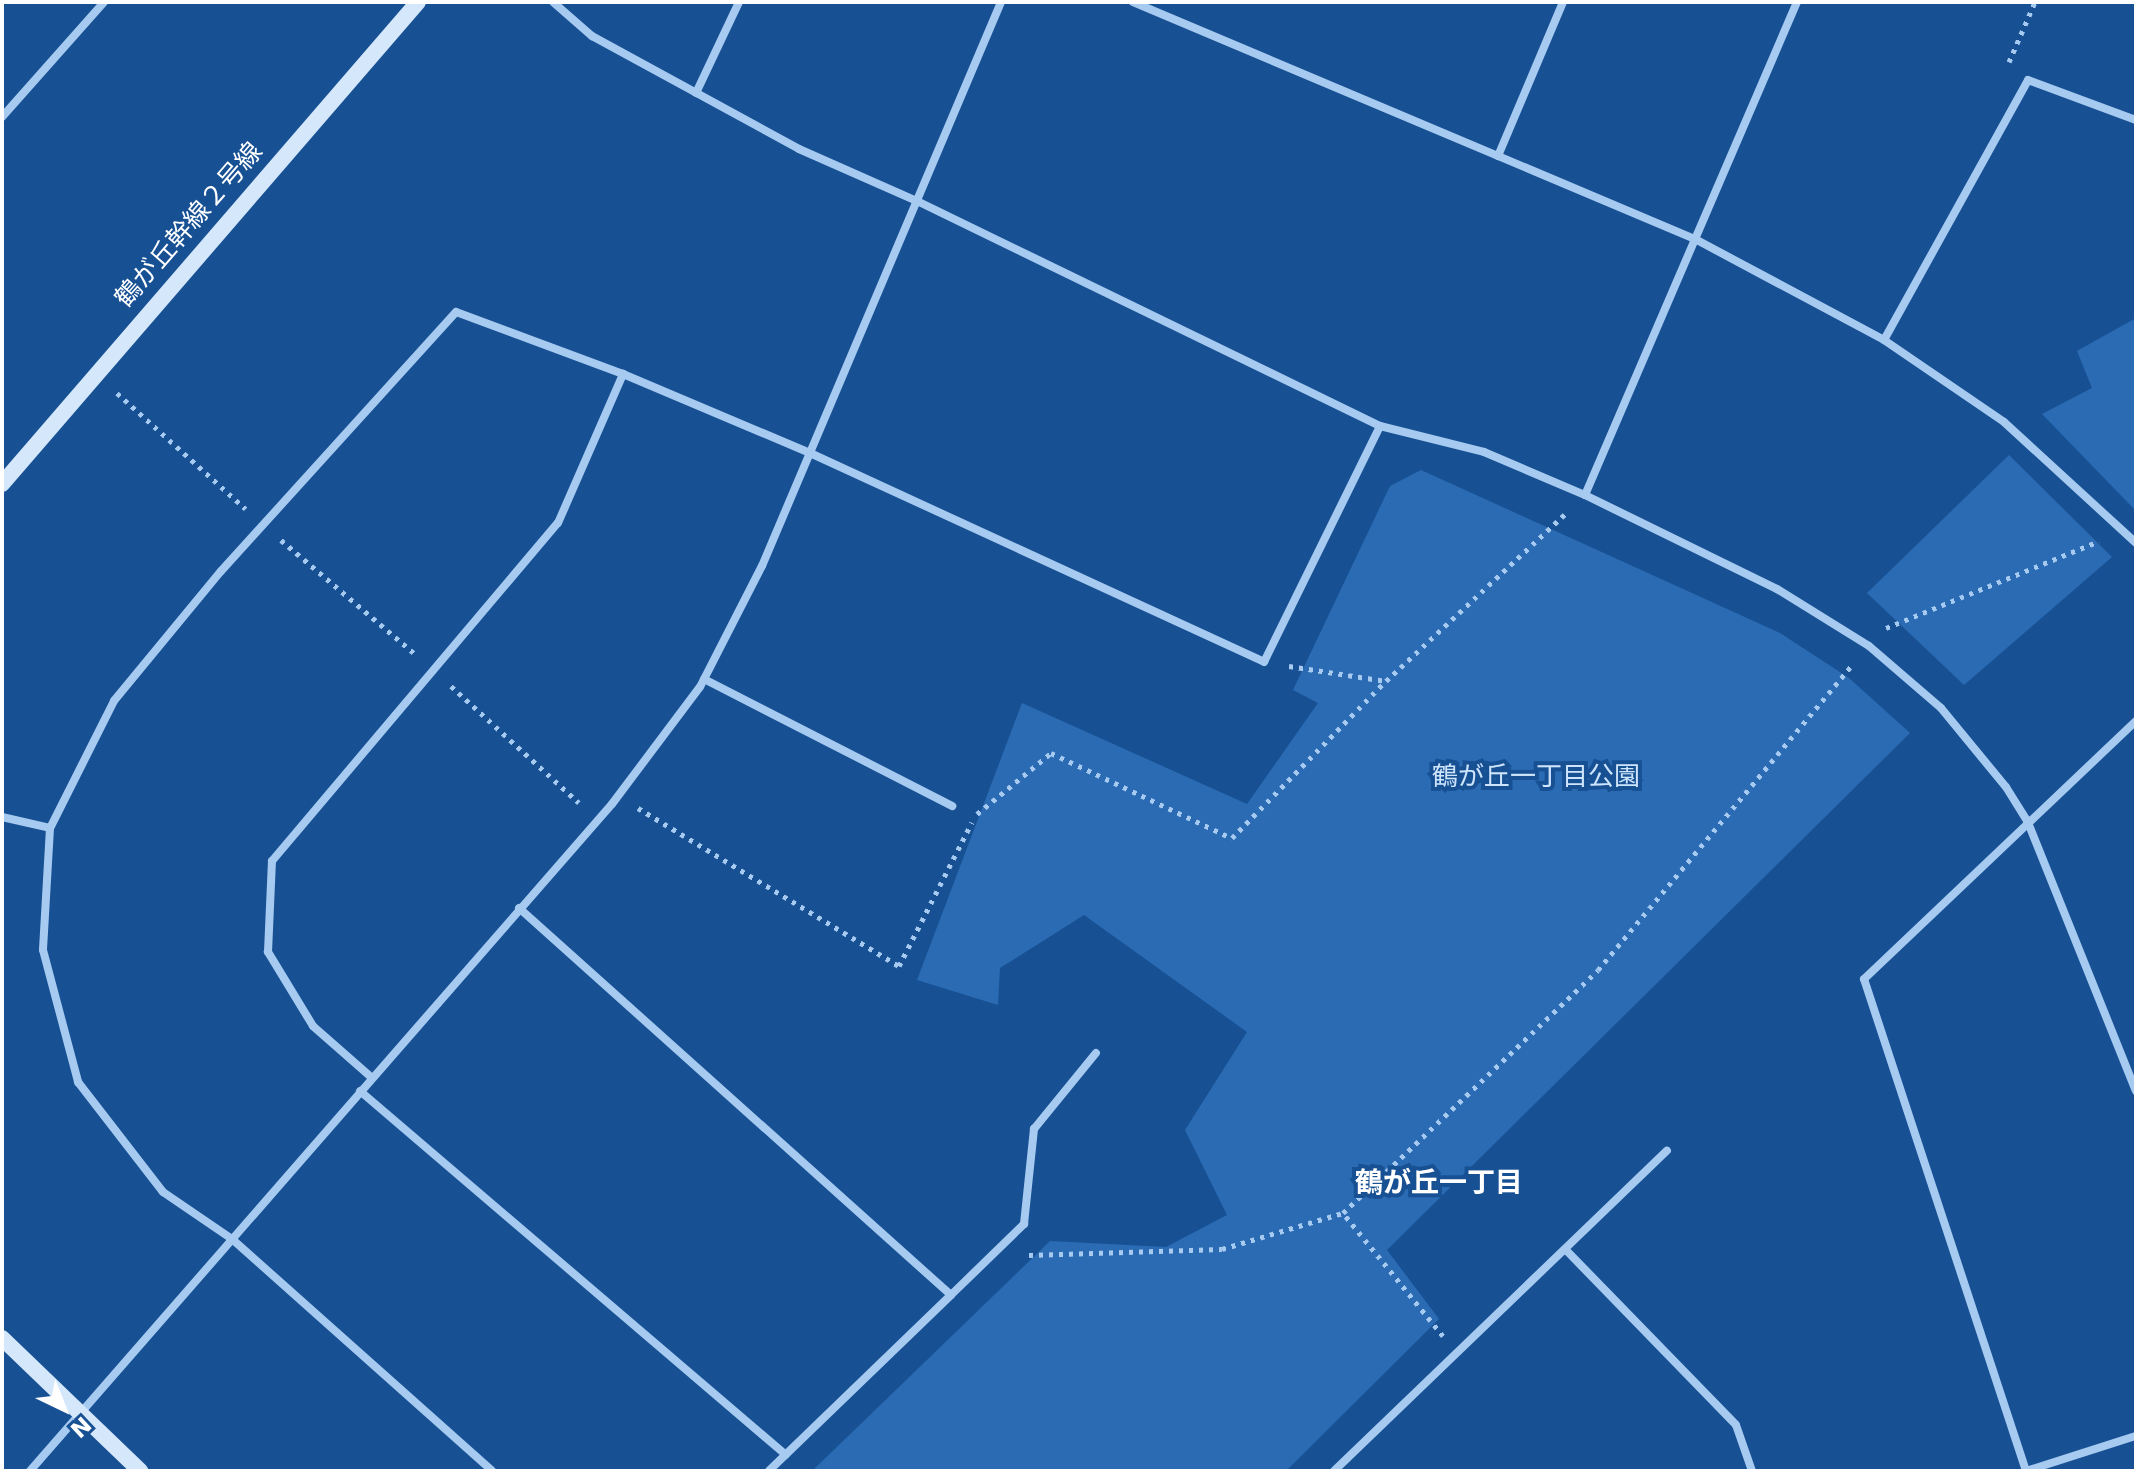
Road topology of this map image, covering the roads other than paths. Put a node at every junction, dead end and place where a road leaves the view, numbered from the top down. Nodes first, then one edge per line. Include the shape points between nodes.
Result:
1 (104, 2) edge
2 (418, 2) edge
3 (553, 2) edge
4 (739, 2) edge
5 (1001, 2) edge
6 (1133, 2) edge
7 (1563, 2) edge
8 (1797, 2) edge
9 (696, 93) junction
10 (2, 117) edge
11 (2136, 120) edge
12 (1498, 156) junction
13 (917, 201) junction
14 (1695, 239) junction
15 (1884, 340) junction
16 (623, 374) junction
17 (1380, 426) junction
18 (810, 453) junction
19 (2, 484) edge
20 (1585, 495) junction
21 (2136, 543) edge
22 (704, 679) junction
23 (2136, 721) edge
24 (952, 806) dead end
25 (2, 817) edge
26 (2027, 820) junction
27 (50, 828) junction
28 (519, 908) junction
29 (1096, 1053) dead end
30 (371, 1077) junction
31 (360, 1091) junction
32 (2136, 1091) edge
33 (1667, 1151) dead end
34 (232, 1239) junction
35 (1565, 1249) junction
36 (951, 1295) junction
37 (2, 1338) edge
38 (80, 1414) junction
39 (2136, 1436) edge
40 (786, 1455) junction
41 (30, 1471) edge
42 (140, 1471) edge
43 (492, 1471) edge
44 (769, 1471) edge
45 (1334, 1471) edge
46 (1752, 1471) edge

1 - 10 street
2 - 19 street, 鶴が丘幹線２号線
3 - 9 street via 592,36
4 - 9 street
5 - 13 street
6 - 12 street
7 - 12 street
8 - 14 street
9 - 13 street via 799,149
11 - 15 street via 2028,80
12 - 14 street
13 - 17 street
13 - 18 street
14 - 15 street
14 - 20 street
15 - 21 street via 2004,422
16 - 18 street
16 - 27 street via 456,312 263,524 114,701
16 - 30 street via 558,523 272,861 268,952 313,1026
17 - 18 street via 1264,662
17 - 20 street via 1484,452
18 - 22 street via 762,566
20 - 26 street via 1777,589 1869,646 1941,708
22 - 24 street
22 - 28 street via 618,796
23 - 26 street
25 - 27 street
26 - 32 street
26 - 39 street via 1864,979 2026,1471
27 - 34 street via 43,950 78,1082 163,1192
28 - 30 street
28 - 36 street
29 - 36 street via 1034,1129 1024,1224
30 - 31 street
31 - 34 street
31 - 40 street
33 - 35 street
34 - 38 street
34 - 43 street
35 - 45 street
35 - 46 street via 1736,1425
36 - 40 street
37 - 38 street
38 - 41 street
38 - 42 street
40 - 44 street

